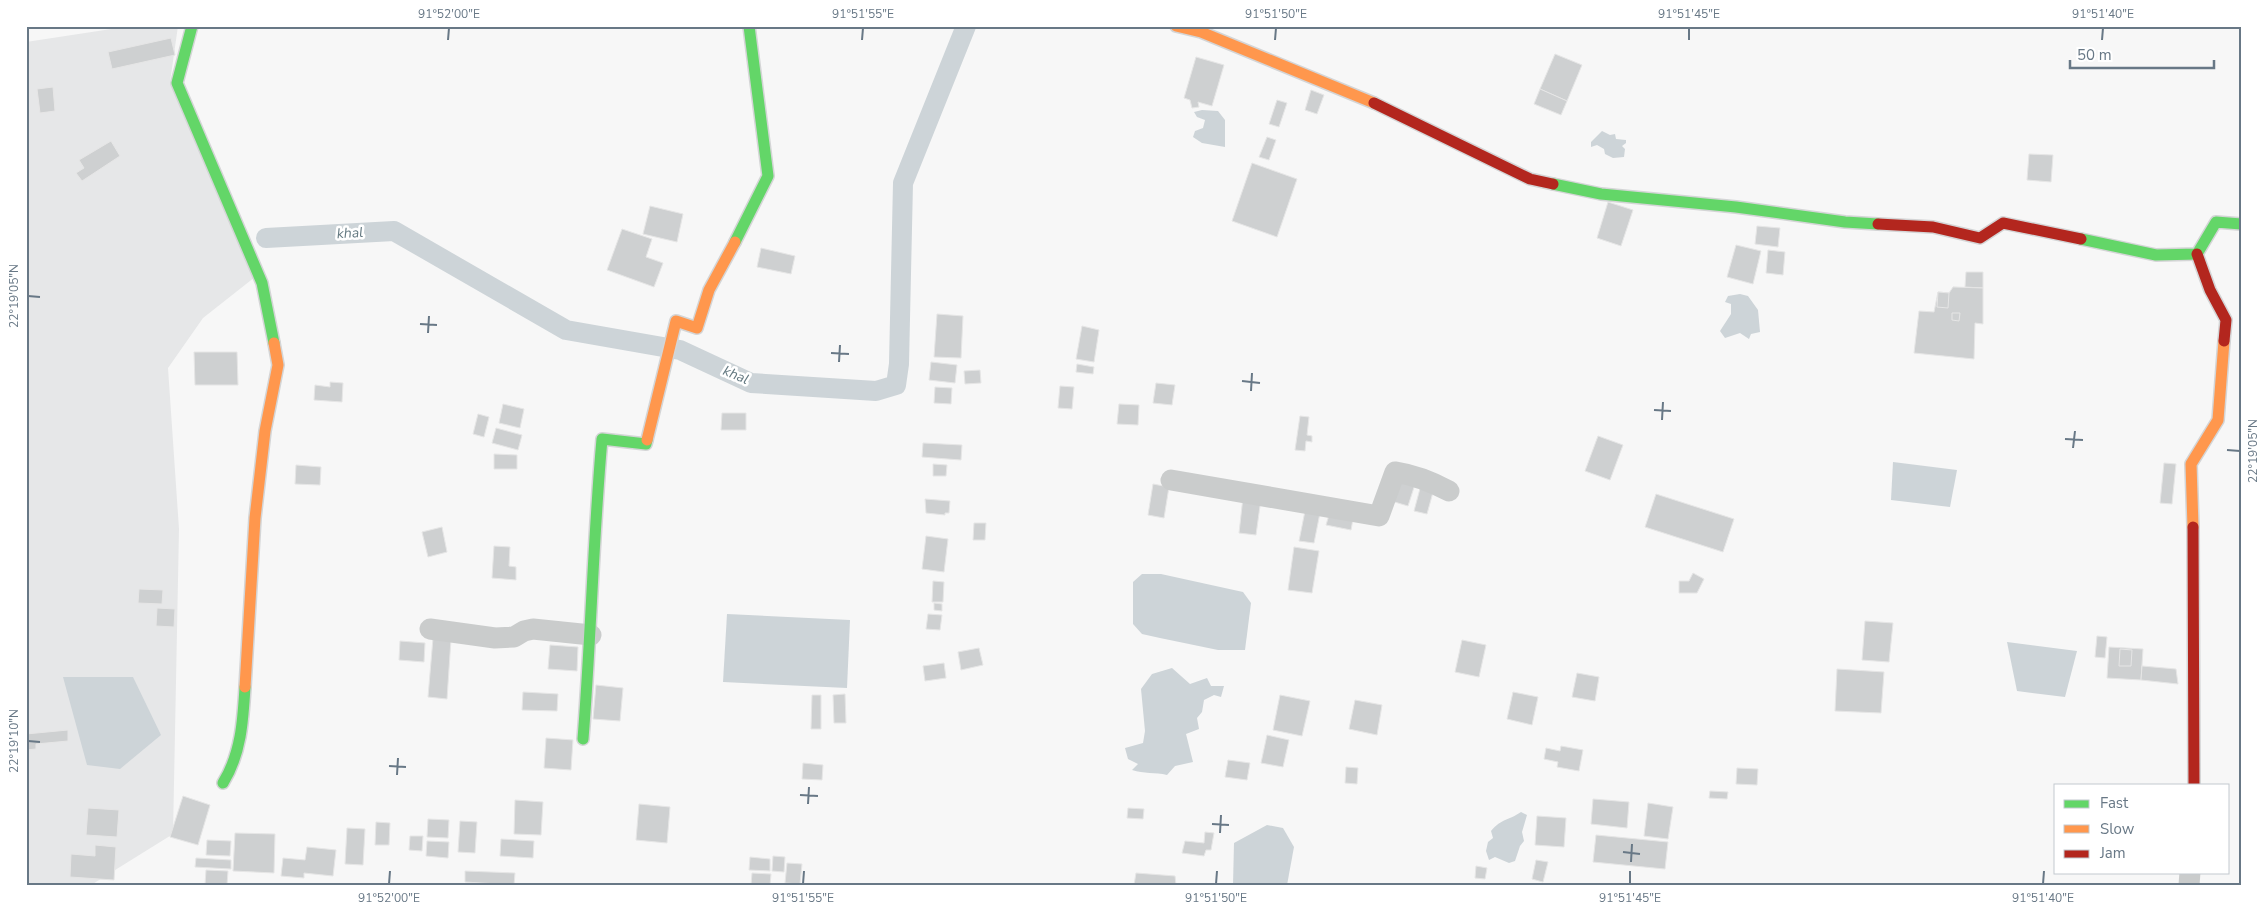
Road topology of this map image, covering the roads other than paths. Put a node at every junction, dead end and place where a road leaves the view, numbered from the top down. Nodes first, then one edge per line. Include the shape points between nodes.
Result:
1 (192, 26) edge
2 (749, 26) edge
3 (1176, 26) edge
4 (2241, 224) edge
5 (2197, 254) junction
6 (1170, 480) dead end
7 (1449, 491) dead end
8 (430, 629) dead end
9 (591, 636) junction
10 (583, 740) dead end
11 (223, 783) dead end
12 (2194, 784) edge

1 - 11 street via 177,83 262,283 278,365 255,518 242,729 233,767
2 - 9 street via 768,176 709,290 696,328 676,322 646,444 602,439 594,531
3 - 5 street via 1201,32 1379,105 1530,179 1601,194 1736,206 1846,222 1933,227 1980,238 2003,223 2156,255
4 - 5 street via 2216,222
5 - 12 street via 2210,290 2226,320 2218,420 2191,464
6 - 7 street via 1379,516 1396,472 1427,480
8 - 9 street via 495,638 514,638 524,631 534,630
9 - 10 street

